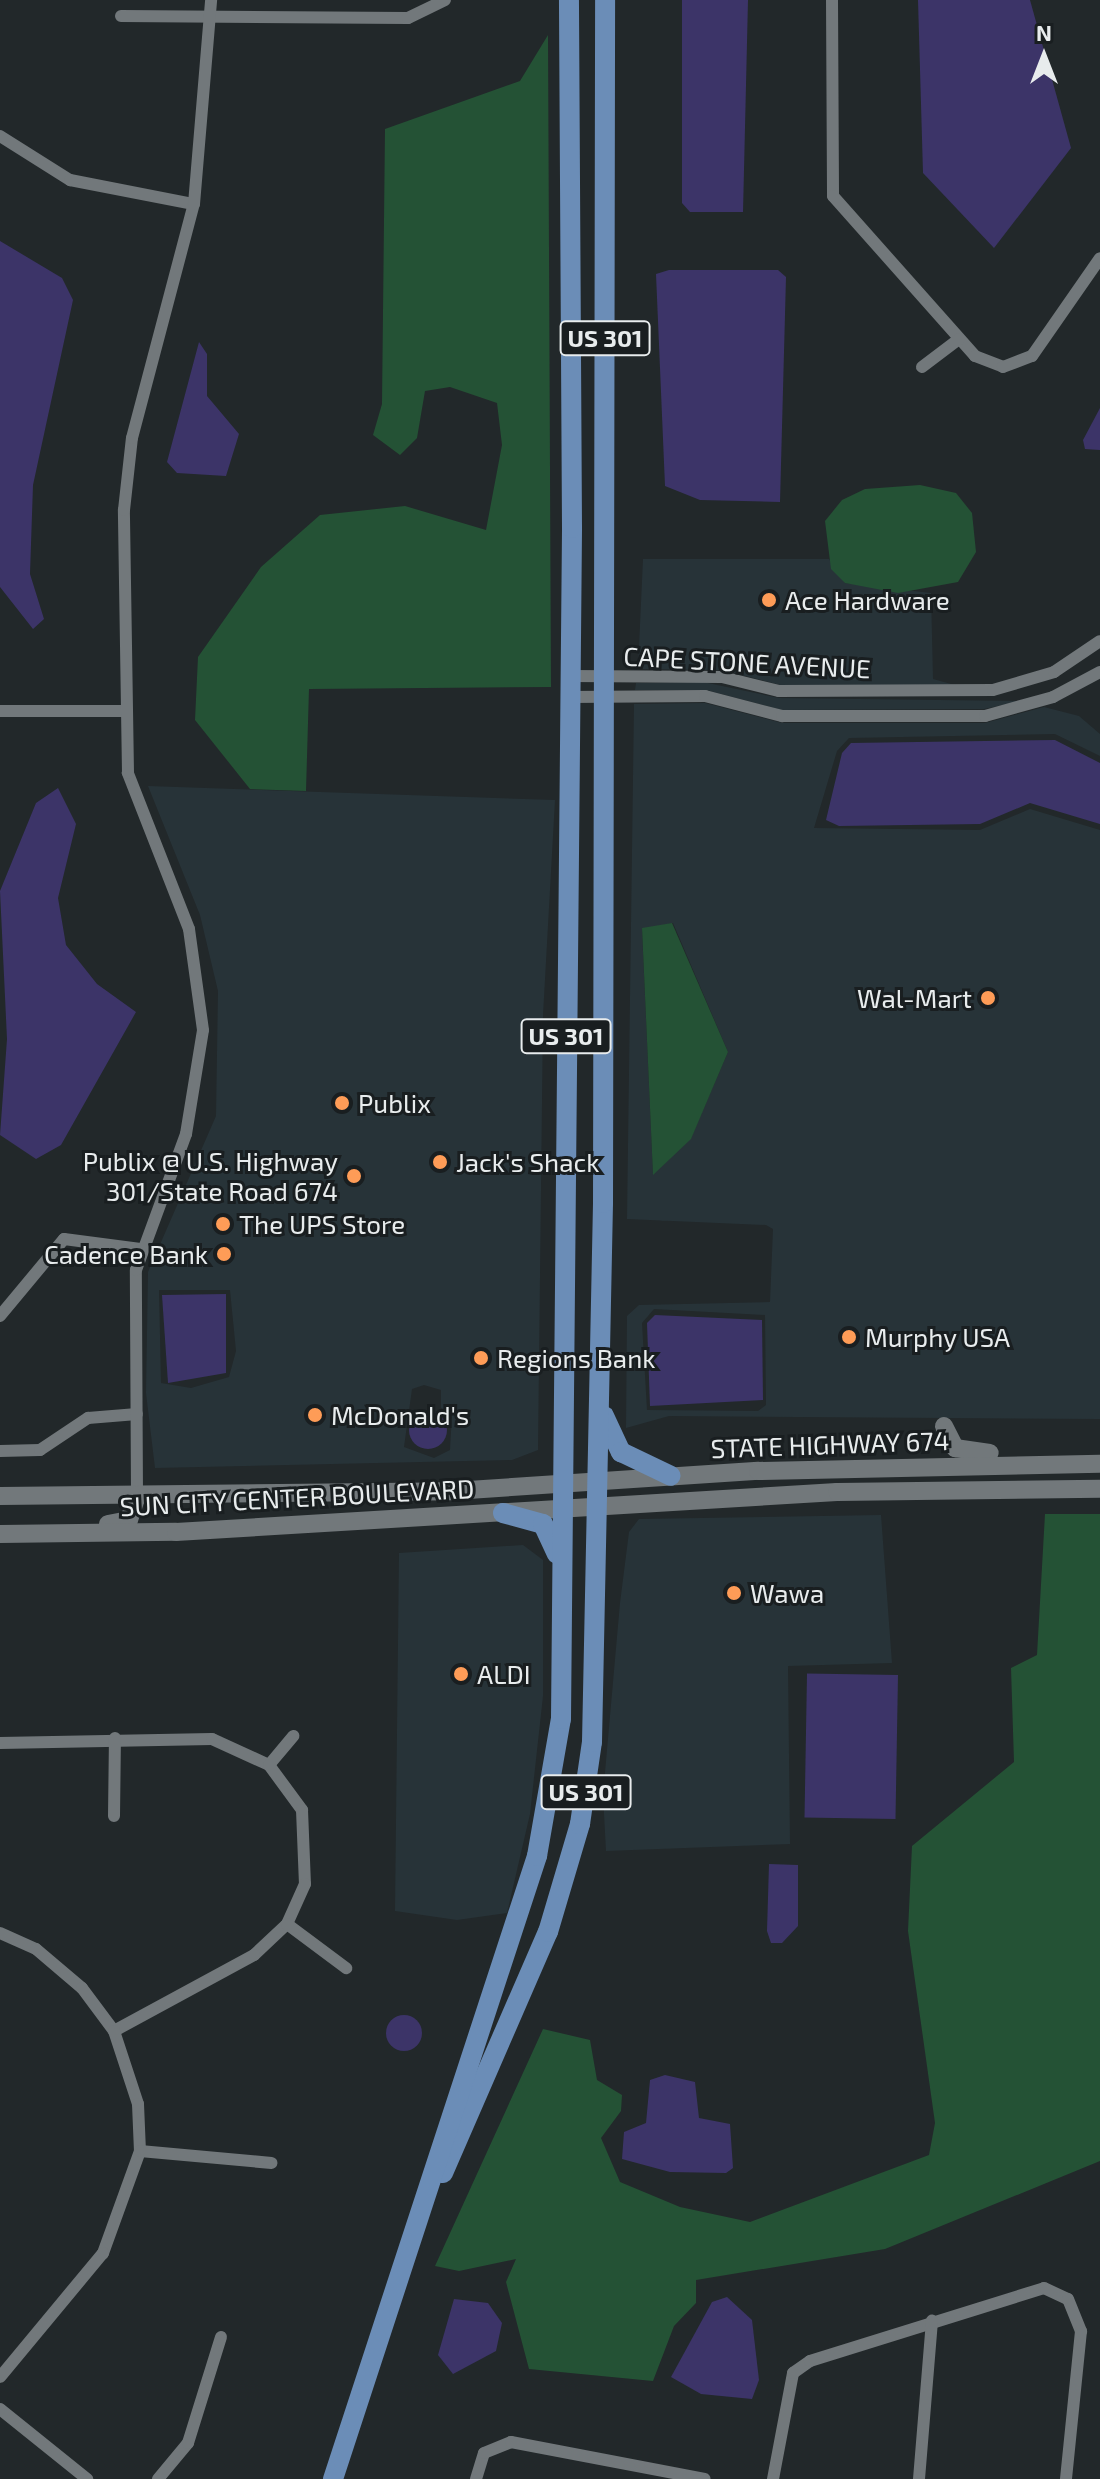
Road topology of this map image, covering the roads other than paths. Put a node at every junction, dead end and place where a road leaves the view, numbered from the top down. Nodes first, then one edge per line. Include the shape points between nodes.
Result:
1 (211, 0) edge
2 (445, 0) edge
3 (569, 0) edge
4 (605, 0) edge
5 (832, 0) edge
6 (121, 16) dead end
7 (211, 16) junction
8 (0, 136) edge
9 (194, 204) junction
10 (1100, 258) edge
11 (959, 339) junction
12 (922, 367) dead end
13 (1100, 641) edge
14 (1100, 672) edge
15 (570, 687) junction
16 (605, 687) junction
17 (0, 711) edge
18 (126, 711) junction
19 (140, 1249) junction
20 (0, 1316) edge
21 (600, 1404) junction
22 (137, 1414) junction
23 (0, 1451) edge
24 (1100, 1464) edge
25 (922, 1465) junction
26 (671, 1476) junction
27 (1100, 1478) edge
28 (598, 1480) junction
29 (563, 1483) junction
30 (1100, 1489) edge
31 (998, 1490) junction
32 (137, 1495) junction
33 (0, 1496) edge
34 (597, 1506) junction
35 (563, 1508) junction
36 (503, 1513) junction
37 (0, 1525) edge
38 (0, 1534) edge
39 (563, 1575) junction
40 (293, 1736) dead end
41 (115, 1738) junction
42 (0, 1743) edge
43 (269, 1765) junction
44 (114, 1816) dead end
45 (287, 1924) junction
46 (0, 1933) edge
47 (346, 1968) dead end
48 (114, 2031) junction
49 (140, 2151) junction
50 (271, 2163) dead end
51 (407, 2253) junction
52 (932, 2321) junction
53 (221, 2337) dead end
54 (0, 2377) edge
55 (0, 2409) edge
56 (629, 2465) junction
57 (87, 2479) edge
58 (158, 2479) edge
59 (333, 2479) edge
60 (476, 2479) edge
61 (626, 2479) edge
62 (705, 2479) edge
63 (773, 2479) edge
64 (919, 2479) edge
65 (1066, 2479) edge

1 - 7 street
2 - 7 street via 408,18
3 - 15 main road, US 301 / US 301
4 - 16 main road, US 301
5 - 11 street via 833,196
6 - 7 street
7 - 9 street
8 - 9 street via 70,180
9 - 18 street via 132,438 124,510
10 - 11 street via 1018,365 988,364
11 - 12 street
13 - 16 street, CAPE STONE AVENUE via 1054,672 993,690 779,691 722,677
14 - 16 street, CAPE STONE AVENUE via 1053,697 985,716 773,716 705,696
15 - 16 street, CAPE STONE AVENUE
15 - 16 street, CAPE STONE AVENUE
15 - 29 main road, US 301
16 - 21 main road, US 301
17 - 18 street
18 - 19 street via 128,773 189,929 203,1030 186,1134
19 - 20 street via 64,1239
19 - 22 street
21 - 26 main road via 621,1452
21 - 28 main road, US 301
22 - 23 street via 88,1418 40,1450
22 - 32 street
24 - 25 main road, STATE HIGHWAY 674
24 - 25 main road via 962,1452 944,1426
25 - 26 main road, STATE HIGHWAY 674
26 - 28 main road, STATE HIGHWAY 674
27 - 31 main road via 1032,1480
28 - 29 main road, STATE HIGHWAY 674
28 - 34 main road, US 301
29 - 32 main road, SUN CITY CENTER BOULEVARD
29 - 35 main road, US 301
30 - 31 main road, STATE HIGHWAY 674
31 - 34 main road, STATE HIGHWAY 674
32 - 33 main road, SUN CITY CENTER BOULEVARD
32 - 37 main road via 129,1520
34 - 35 main road, SUN CITY CENTER BOULEVARD
34 - 51 main road, US 301 via 596,1694 573,1850 536,1963
35 - 36 main road, SUN CITY CENTER BOULEVARD
35 - 39 main road, US 301
36 - 38 main road, SUN CITY CENTER BOULEVARD via 176,1532
36 - 39 main road via 543,1524
39 - 51 main road, US 301 via 561,1719 547,1816
40 - 43 street
41 - 42 street
41 - 43 street via 212,1739
41 - 44 street
43 - 45 street via 302,1810 309,1842 305,1884
45 - 47 street
45 - 48 street via 254,1955
46 - 48 street via 36,1949 82,1988
48 - 49 street via 138,2104
49 - 50 street
49 - 54 street via 103,2253
51 - 59 main road, US 301
52 - 63 street via 793,2373
52 - 64 street
52 - 65 street via 1024,2290 1044,2288 1068,2299 1081,2331
53 - 58 street via 188,2443
55 - 57 street
56 - 60 street via 497,2443 484,2453
56 - 61 street
56 - 62 street

